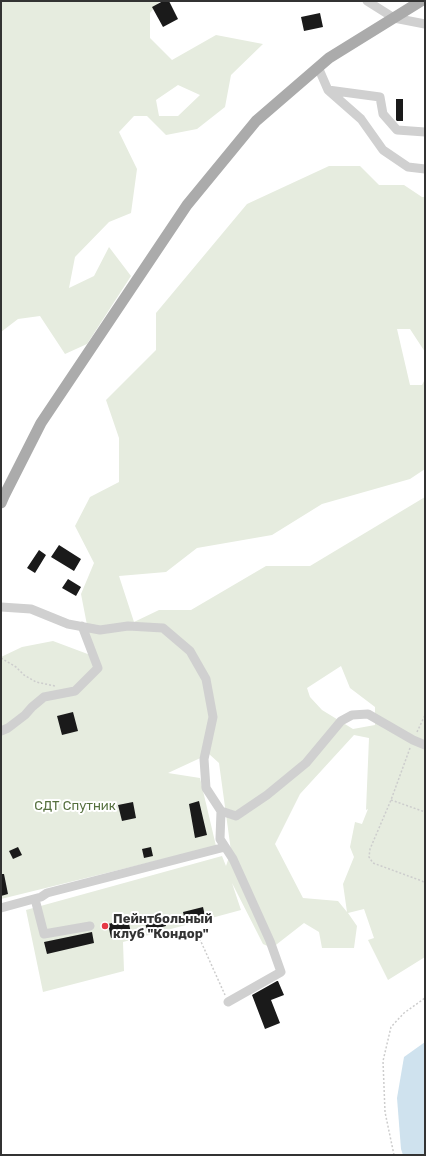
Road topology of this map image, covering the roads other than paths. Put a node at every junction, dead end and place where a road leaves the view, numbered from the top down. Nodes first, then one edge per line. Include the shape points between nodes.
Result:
1 (367, 1) edge
2 (421, 1) edge
3 (394, 18) junction
4 (425, 24) edge
5 (318, 67) junction
6 (328, 90) junction
7 (425, 132) edge
8 (425, 169) edge
9 (1, 503) edge
10 (1, 607) edge
11 (82, 626) junction
12 (1, 731) edge
13 (425, 745) edge
14 (220, 811) junction
15 (225, 847) junction
16 (35, 899) junction
17 (1, 908) edge
18 (90, 926) dead end
19 (228, 1002) road end

1 - 3 street
2 - 3 main road
3 - 4 street
3 - 5 main road
5 - 6 street
5 - 9 main road via 256,120 187,205 41,423
6 - 7 street via 380,97 382,114 397,130
6 - 8 street via 361,119 382,150 408,168
10 - 11 street via 31,609 68,624
11 - 12 street via 98,668 75,691 44,697 25,715
11 - 14 street via 100,630 128,626 163,628 190,651 206,679 213,717 204,759 206,788
13 - 14 street via 368,714 352,715 341,721 306,763 267,795 236,816
14 - 15 street via 220,839
15 - 16 street via 47,893
15 - 19 street via 233,859 270,941 281,972
16 - 17 street
16 - 18 street via 44,934

